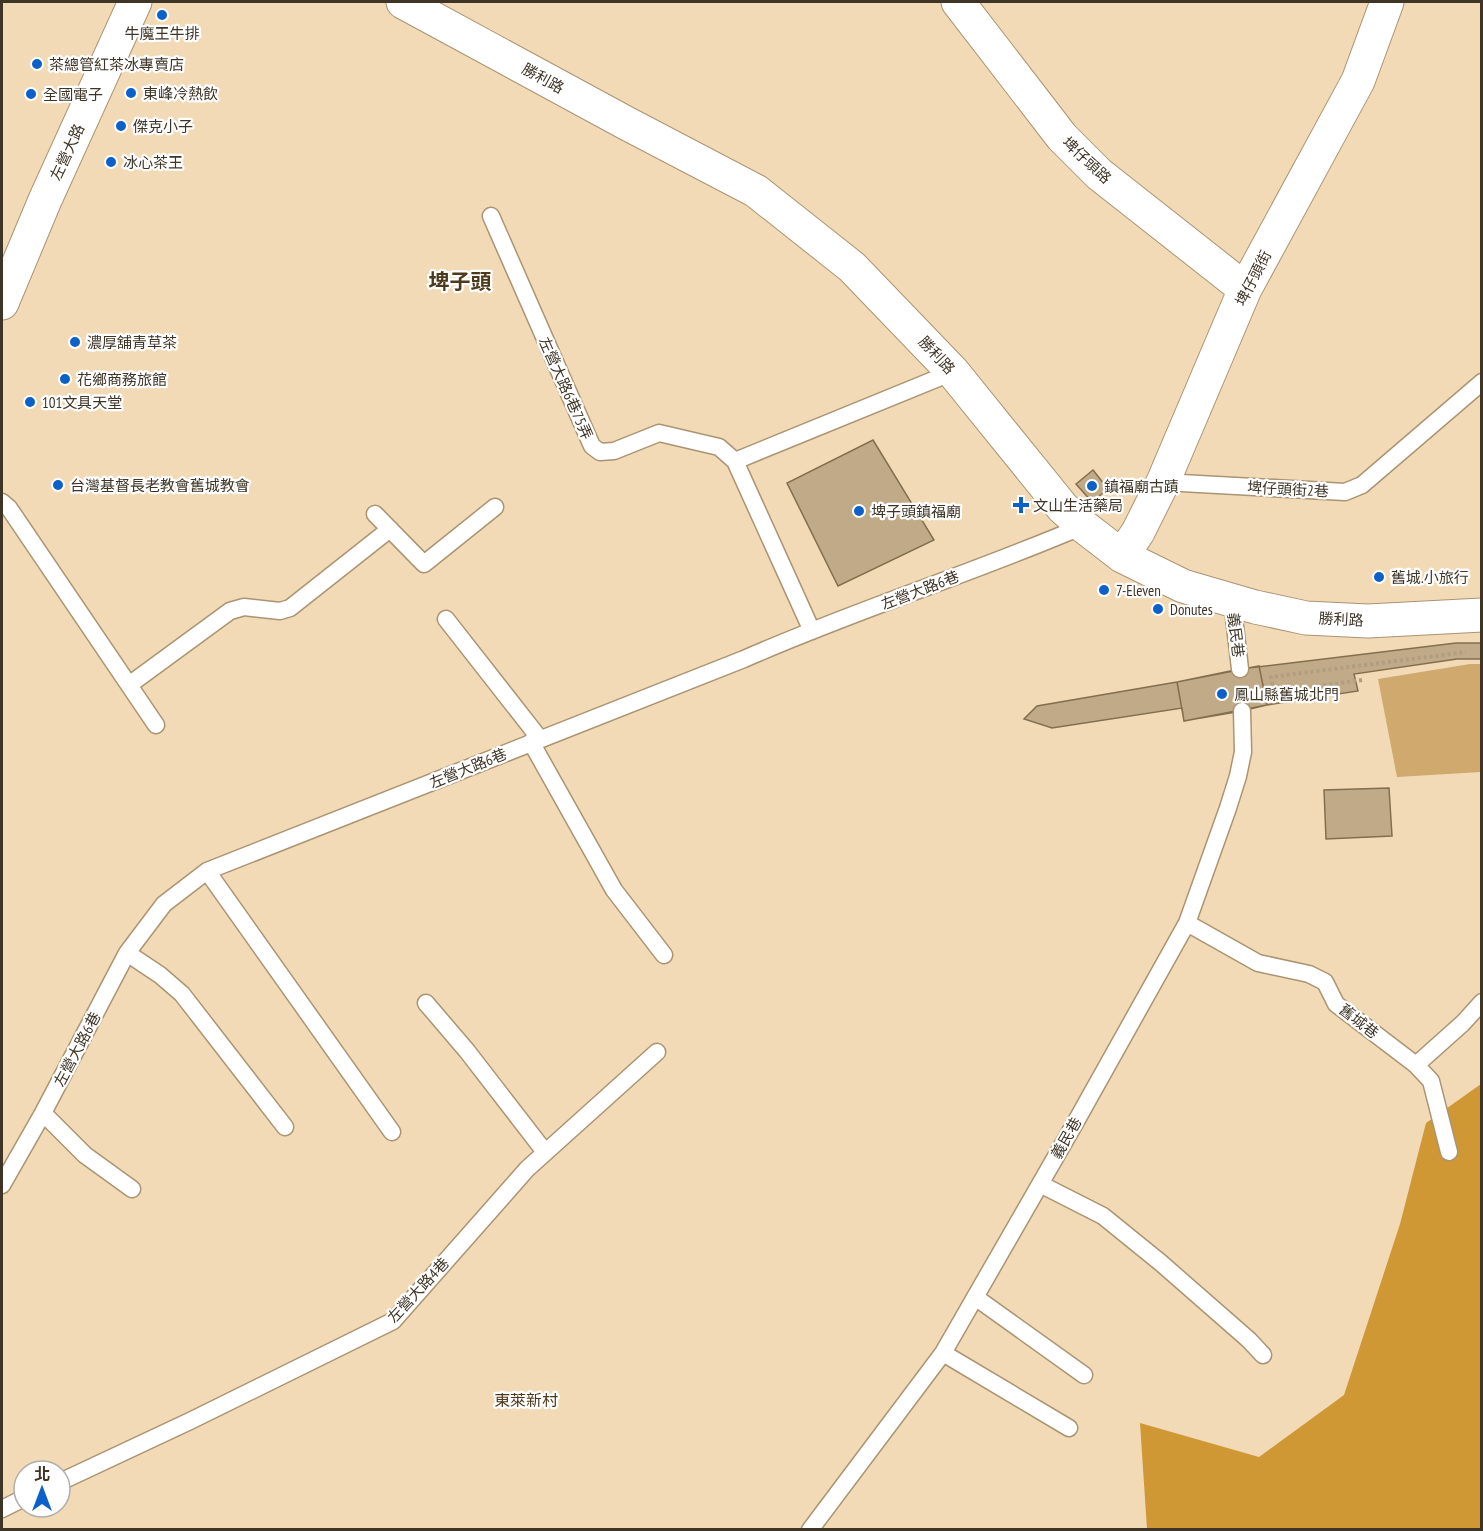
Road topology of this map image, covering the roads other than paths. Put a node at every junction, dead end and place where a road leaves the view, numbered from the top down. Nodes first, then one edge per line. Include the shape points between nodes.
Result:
1 (135, 2) edge
2 (403, 2) edge
3 (1387, 2) edge
4 (969, 6) edge
5 (491, 216) dead end
6 (1245, 289) junction
7 (2, 303) edge
8 (953, 372) junction
9 (1482, 382) edge
10 (735, 462) junction
11 (1163, 482) junction
12 (2, 502) edge
13 (495, 507) dead end
14 (375, 514) dead end
15 (1083, 526) junction
16 (390, 529) junction
17 (1122, 556) junction
18 (1232, 600) junction
19 (1482, 615) edge
20 (446, 619) dead end
21 (812, 631) junction
22 (1240, 669) dead end
23 (129, 685) junction
24 (1242, 711) dead end
25 (156, 724) dead end
26 (536, 740) junction
27 (207, 871) junction
28 (1188, 923) junction
29 (127, 953) junction
30 (664, 955) dead end
31 (1482, 1002) edge
32 (426, 1003) dead end
33 (657, 1052) dead end
34 (1416, 1065) junction
35 (43, 1113) junction
36 (285, 1127) dead end
37 (392, 1132) dead end
38 (545, 1152) junction
39 (1449, 1152) dead end
40 (1040, 1184) junction
41 (2, 1185) edge
42 (132, 1189) dead end
43 (975, 1297) junction
44 (943, 1353) junction
45 (1263, 1355) dead end
46 (1084, 1376) dead end
47 (1069, 1428) dead end
48 (72, 1476) edge
49 (810, 1530) edge

1 - 7 street, 左營大路
2 - 8 street, 勝利路 via 756,191 852,267
3 - 6 street, 埤仔頭街 via 1358,81
4 - 6 street, 埤仔頭路 via 1062,137 1099,174
5 - 10 lane, 左營大路6巷75弄 via 591,446 600,452 614,451 659,433 719,447
6 - 11 street, 埤仔頭街
8 - 10 lane
8 - 15 street, 勝利路 via 1063,508
9 - 11 lane, 埤仔頭街2巷 via 1362,485 1345,492
10 - 21 lane
11 - 17 street, 埤仔頭街
12 - 23 lane
13 - 16 lane via 424,564
14 - 16 lane
15 - 17 street, 勝利路
15 - 21 lane, 左營大路6巷
16 - 23 lane via 290,608 280,611 244,607 230,611
17 - 18 street, 勝利路 via 1184,586
18 - 19 street, 勝利路 via 1306,618 1368,621
18 - 22 lane, 義民巷
20 - 26 lane
21 - 26 lane, 左營大路6巷
23 - 25 lane
24 - 28 lane, 義民巷 via 1243,752 1238,776
26 - 27 lane, 左營大路6巷
26 - 30 lane via 614,890
27 - 29 lane, 左營大路6巷 via 164,904
27 - 37 lane
28 - 34 lane, 舊城巷 via 1258,963 1309,974 1325,982 1336,1004
28 - 40 lane, 義民巷
29 - 35 lane, 左營大路6巷
29 - 36 lane via 182,994
31 - 34 lane
32 - 38 lane
33 - 38 lane, 左營大路4巷
34 - 39 lane, 舊城巷 via 1431,1081
35 - 41 lane, 左營大路6巷
35 - 42 lane via 85,1155
38 - 48 lane, 左營大路4巷 via 393,1321
40 - 43 lane, 義民巷
40 - 45 lane via 1103,1216
43 - 44 lane, 義民巷
43 - 46 lane
44 - 47 lane
44 - 49 lane, 義民巷

